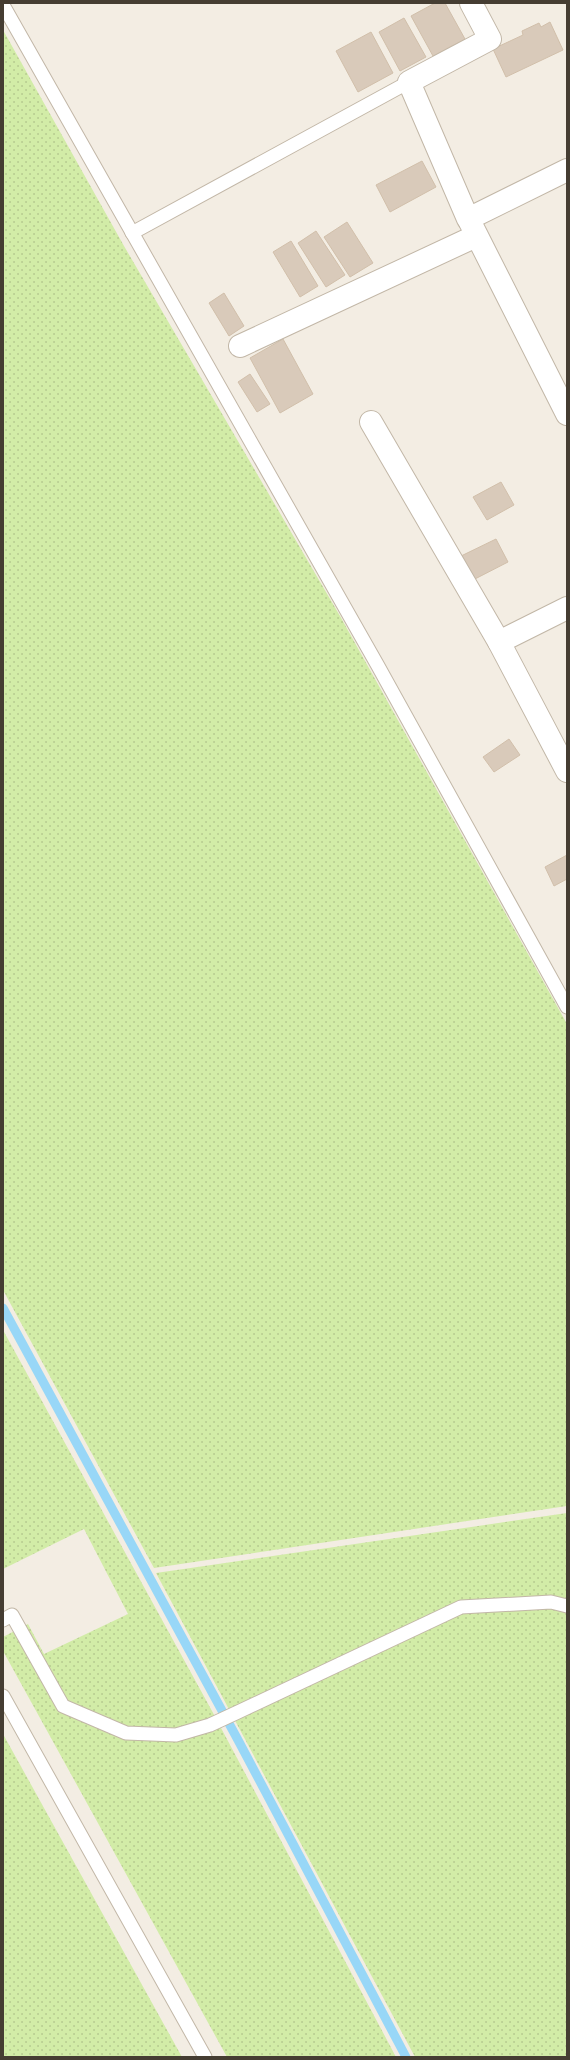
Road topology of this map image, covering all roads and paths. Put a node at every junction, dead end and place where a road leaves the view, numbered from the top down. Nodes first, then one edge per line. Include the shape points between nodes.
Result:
1 (471, 3) edge
2 (3, 5) edge
3 (408, 82) junction
4 (567, 170) edge
5 (472, 228) junction
6 (132, 233) junction
7 (240, 346) dead end
8 (567, 414) edge
9 (371, 422) dead end
10 (567, 608) edge
11 (499, 642) junction
12 (567, 771) edge
13 (567, 1007) edge
14 (567, 1606) edge
15 (3, 1620) edge
16 (3, 1696) edge
17 (205, 2057) edge

1 - 3 street via 490,39
2 - 6 lane
3 - 5 street
3 - 6 lane
4 - 5 street
5 - 7 street
5 - 8 street
6 - 13 lane via 378,666
9 - 11 street
10 - 11 street
11 - 12 street
14 - 15 lane via 551,1602 460,1607 210,1725 176,1735 126,1733 63,1706 12,1615
16 - 17 lane

